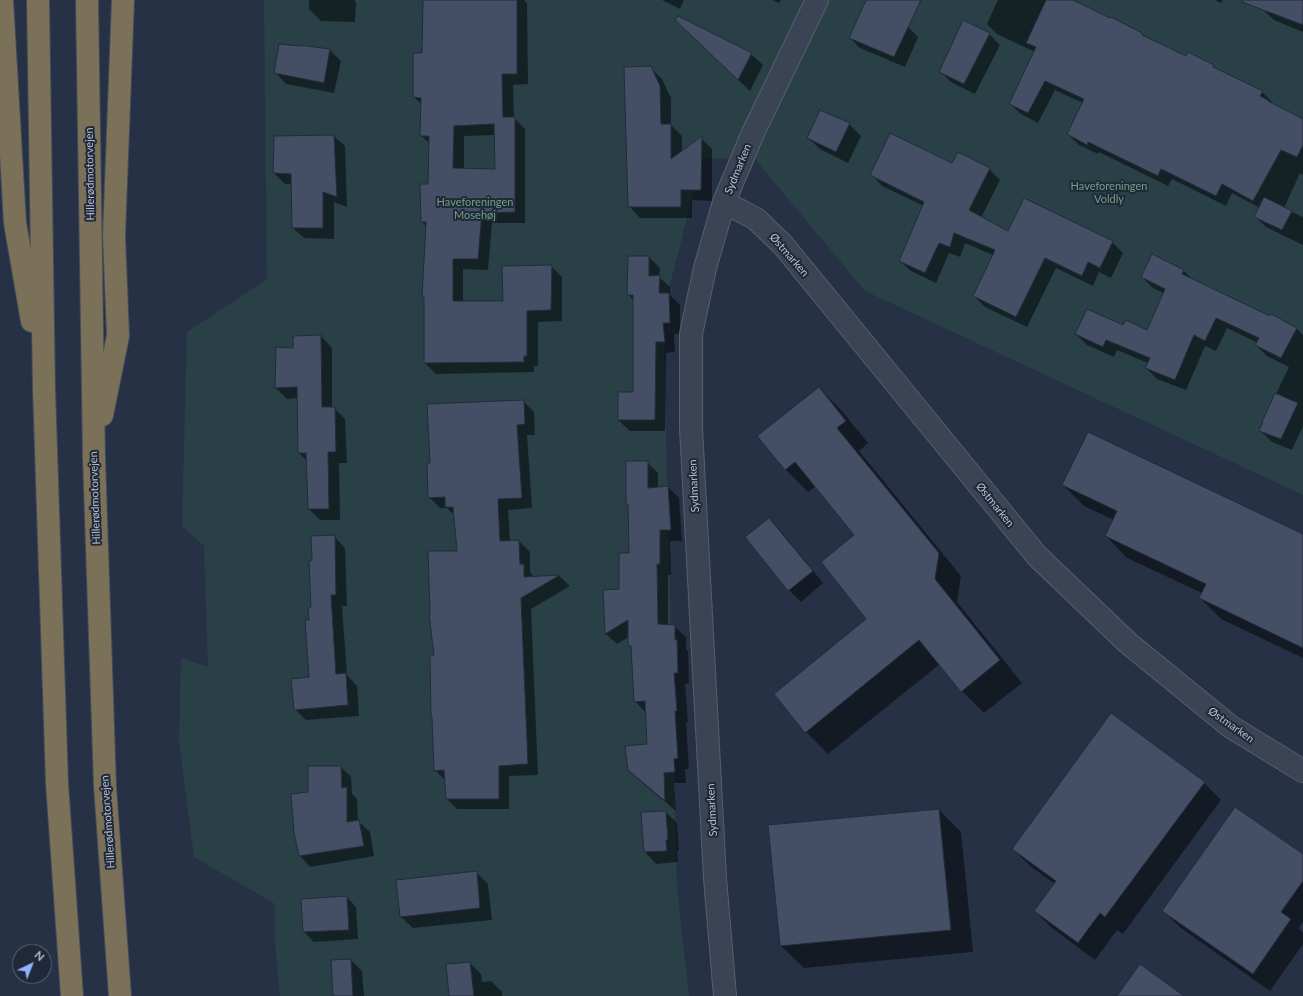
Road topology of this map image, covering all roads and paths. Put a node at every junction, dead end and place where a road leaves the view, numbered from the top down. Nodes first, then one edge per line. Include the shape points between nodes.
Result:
1 (2, 0) edge
2 (38, 0) edge
3 (87, 0) edge
4 (123, 0) edge
5 (817, 0) edge
6 (724, 202) junction
7 (44, 389) junction
8 (94, 458) junction
9 (1303, 770) edge
10 (72, 996) edge
11 (120, 996) edge
12 (725, 996) edge

1 - 7 highway via 15,223
2 - 7 highway
3 - 8 highway, Hillerødmotorvejen
4 - 8 highway via 114,235 118,336
5 - 6 street, Sydmarken via 753,133
6 - 9 street, Østmarken via 756,219 783,245 1037,556 1128,643 1225,723
6 - 12 street, Sydmarken via 704,268 692,334 691,428 715,878
7 - 10 highway via 57,782
8 - 11 highway, Hillerødmotorvejen via 105,786

